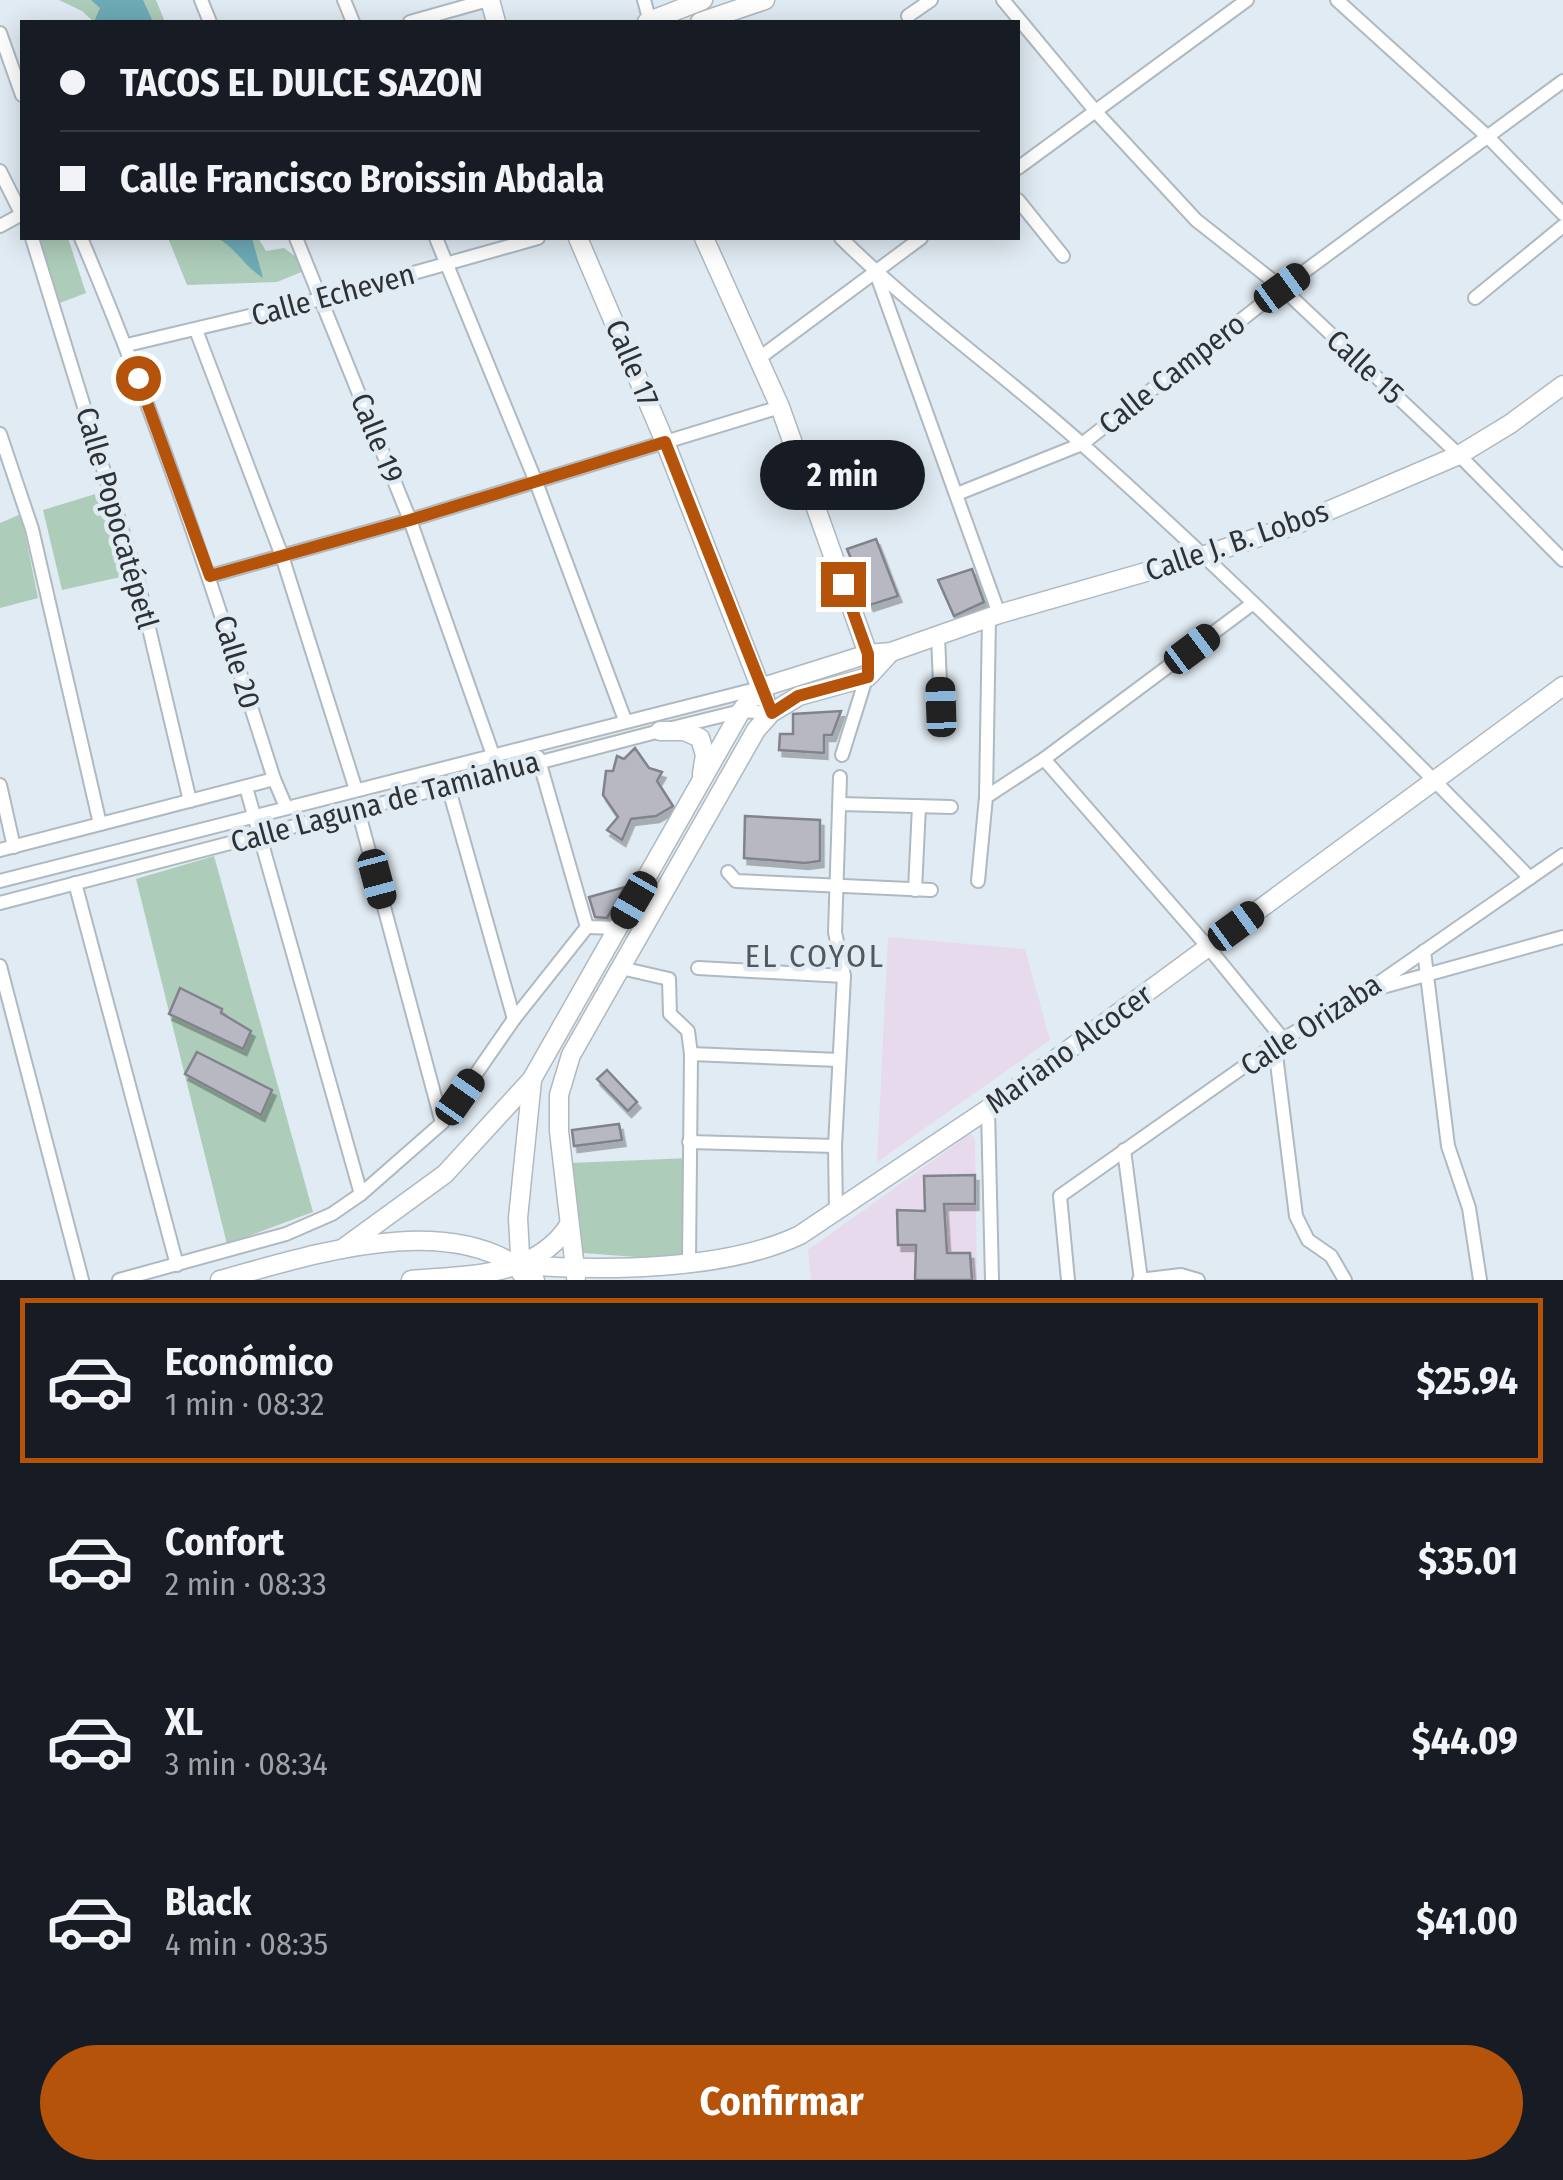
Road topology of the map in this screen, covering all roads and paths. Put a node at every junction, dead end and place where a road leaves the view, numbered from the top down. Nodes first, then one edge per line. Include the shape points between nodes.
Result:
1 (489, 0) edge
2 (703, 0) edge
3 (765, 0) edge
4 (930, 0) edge
5 (1003, 0) edge
6 (1247, 0) edge
7 (1337, 0) edge
8 (908, 16) dead end
9 (417, 20) edge
10 (654, 20) edge
11 (706, 20) edge
12 (1020, 20) edge
13 (1020, 20) edge
14 (0, 34) edge
15 (1563, 81) edge
16 (20, 89) edge
17 (1097, 113) junction
18 (1488, 137) junction
19 (1020, 167) edge
20 (0, 171) edge
21 (1020, 202) edge
22 (20, 210) edge
23 (1563, 214) edge
24 (1563, 226) edge
25 (33, 240) edge
26 (82, 240) edge
27 (297, 240) edge
28 (437, 240) edge
29 (531, 240) edge
30 (579, 240) edge
31 (705, 240) edge
32 (844, 240) edge
33 (918, 240) edge
34 (1063, 256) dead end
35 (447, 264) junction
36 (875, 271) junction
37 (1282, 288) junction
38 (1475, 298) dead end
39 (321, 300) junction
40 (196, 330) junction
41 (127, 344) junction
42 (758, 359) junction
43 (1563, 385) edge
44 (780, 407) junction
45 (0, 434) edge
46 (665, 442) junction
47 (1082, 444) junction
48 (1459, 455) junction
49 (536, 482) junction
50 (956, 494) junction
51 (410, 520) junction
52 (282, 556) junction
53 (1202, 556) junction
54 (1563, 560) edge
55 (210, 576) junction
56 (1252, 604) junction
57 (994, 616) junction
58 (938, 636) junction
59 (891, 652) junction
60 (868, 654) junction
61 (868, 677) junction
62 (1563, 686) edge
63 (760, 688) junction
64 (941, 707) dead end
65 (741, 711) junction
66 (772, 713) junction
67 (625, 720) junction
68 (660, 730) junction
69 (535, 746) junction
70 (492, 755) junction
71 (842, 755) dead end
72 (1044, 760) junction
73 (540, 761) junction
74 (840, 777) dead end
75 (274, 780) junction
76 (1435, 780) junction
77 (0, 785) edge
78 (448, 786) junction
79 (246, 787) junction
80 (698, 789) junction
81 (356, 790) junction
82 (986, 797) junction
83 (190, 801) junction
84 (840, 804) junction
85 (920, 806) junction
86 (950, 806) dead end
87 (286, 807) junction
88 (358, 810) junction
89 (255, 815) junction
90 (100, 824) junction
91 (260, 836) junction
92 (7, 848) edge
93 (1563, 858) edge
94 (728, 872) dead end
95 (1530, 878) junction
96 (0, 881) edge
97 (978, 882) dead end
98 (75, 883) junction
99 (836, 888) junction
100 (915, 890) junction
101 (930, 890) dead end
102 (0, 902) edge
103 (586, 928) junction
104 (618, 928) junction
105 (1563, 937) edge
106 (1208, 947) junction
107 (1424, 951) junction
108 (0, 966) edge
109 (621, 968) junction
110 (698, 968) dead end
111 (1428, 974) junction
112 (844, 976) junction
113 (1367, 991) junction
114 (514, 1020) junction
115 (1279, 1043) junction
116 (691, 1054) junction
117 (839, 1060) junction
118 (532, 1079) junction
119 (988, 1109) junction
120 (442, 1123) junction
121 (689, 1142) junction
122 (835, 1146) junction
123 (1124, 1150) junction
124 (361, 1194) junction
125 (836, 1213) junction
126 (569, 1224) junction
127 (342, 1249) junction
128 (691, 1261) junction
129 (178, 1265) junction
130 (521, 1273) edge
131 (576, 1274) edge
132 (616, 1274) edge
133 (1198, 1279) edge
134 (82, 1280) edge
135 (119, 1280) edge
136 (220, 1280) edge
137 (411, 1280) edge
138 (535, 1280) edge
139 (696, 1280) edge
140 (992, 1280) edge
141 (1068, 1280) edge
142 (1140, 1280) edge
143 (1345, 1280) edge
144 (1480, 1280) edge

1 - 9 street
2 - 10 main road
3 - 11 main road
4 - 8 street
5 - 12 street, Calle 15
6 - 17 street
7 - 18 street
13 - 17 street, Calle 15
14 - 16 street
15 - 18 street, Calle Campero
17 - 19 street
17 - 37 street, Calle 15 via 1196,220
18 - 23 street
18 - 37 street, Calle Campero
20 - 22 street
21 - 34 street
24 - 38 street
25 - 83 street, Calle Popocatépetl via 138,582
26 - 41 street, Calle 20
27 - 39 street, Calle 19
28 - 35 street
29 - 35 street, Calle Echeven
30 - 46 main road, Calle 17
31 - 42 main road
32 - 36 street
33 - 36 street
35 - 39 street, Calle Echeven
35 - 49 street
36 - 42 street
36 - 47 street
36 - 50 street
37 - 47 street, Calle Campero
37 - 48 street, Calle 15
39 - 40 street, Calle Echeven
39 - 51 street, Calle 19
40 - 41 street, Calle Echeven
40 - 52 street
41 - 55 street, Calle 20
42 - 44 main road
43 - 48 main road, Calle J. B. Lobos
44 - 46 street
44 - 60 main road
45 - 90 street via 37,547
46 - 49 street
46 - 63 main road, Calle 17
47 - 50 street, Calle Campero
47 - 53 street
48 - 53 main road, Calle J. B. Lobos via 1295,525
48 - 54 street, Calle 15
49 - 51 street
49 - 67 street
50 - 57 street
51 - 52 street
51 - 70 street, Calle 19
52 - 55 street
52 - 81 street
53 - 56 street
53 - 57 main road, Calle J. B. Lobos
55 - 75 street, Calle 20
56 - 72 street
56 - 76 street
57 - 58 main road, Calle J. B. Lobos
57 - 82 street
58 - 59 main road, Calle J. B. Lobos
58 - 64 street
59 - 60 main road, Calle J. B. Lobos
59 - 61 main road, Calle J. B. Lobos
60 - 61 street
60 - 63 main road, Calle J. B. Lobos
61 - 66 main road via 798,696
61 - 71 street
62 - 76 main road, Mariano Alcocer
63 - 65 main road
63 - 66 main road, Calle 17
63 - 67 street, Calle Laguna de Tamiahua
65 - 66 street, Calle Laguna de Tamiahua
65 - 68 street, Calle Laguna de Tamiahua
65 - 80 main road
66 - 109 main road via 756,730
67 - 69 street, Calle Laguna de Tamiahua
68 - 73 street, Calle Laguna de Tamiahua
68 - 80 main road via 700,738 705,755
69 - 70 street, Calle Laguna de Tamiahua
69 - 73 street
70 - 81 street, Calle Laguna de Tamiahua
72 - 82 street
72 - 106 street
73 - 78 street, Calle Laguna de Tamiahua
73 - 103 street
74 - 84 street
75 - 79 street
75 - 87 street, Calle 20
76 - 95 street
76 - 106 main road, Mariano Alcocer
77 - 92 street
78 - 88 street, Calle Laguna de Tamiahua
78 - 114 street
79 - 83 street
79 - 89 street
80 - 104 main road
81 - 87 street, Calle Laguna de Tamiahua
82 - 97 street
83 - 90 street
84 - 85 street
84 - 99 street
85 - 86 street
85 - 100 street
87 - 89 street, Calle Laguna de Tamiahua
88 - 91 street, Calle Laguna de Tamiahua
88 - 120 street
89 - 91 street
89 - 96 street, Calle Laguna de Tamiahua
90 - 92 street
91 - 98 street, Calle Laguna de Tamiahua
91 - 124 street
93 - 95 street, Calle Orizaba
94 - 99 street via 736,881
95 - 107 street, Calle Orizaba
98 - 102 street, Calle Laguna de Tamiahua
98 - 129 street
99 - 100 street
99 - 112 street via 834,932
100 - 101 street
103 - 104 street
103 - 114 street
104 - 118 main road
105 - 111 street
106 - 115 street
106 - 119 main road, Mariano Alcocer
107 - 111 street
107 - 113 street, Calle Orizaba
108 - 134 street
109 - 116 street via 669,979 670,1014 688,1031
109 - 126 main road via 571,1055 559,1095
110 - 112 street
111 - 113 street
111 - 144 street via 1448,1146 1469,1208
112 - 117 street
113 - 115 street, Calle Orizaba
114 - 120 street
115 - 123 street, Calle Orizaba
115 - 143 street via 1296,1216 1308,1240 1330,1256
116 - 117 street
116 - 121 street
117 - 122 street
118 - 127 main road via 445,1174
118 - 130 main road via 518,1218
119 - 125 main road, Mariano Alcocer
119 - 140 street
120 - 124 street
121 - 122 street
121 - 128 street
122 - 125 street
123 - 141 street, Calle Orizaba via 1060,1196
123 - 142 street
124 - 129 street via 286,1234
125 - 128 main road, Mariano Alcocer via 773,1248
126 - 130 main road
126 - 131 main road
127 - 130 main road via 470,1244
127 - 136 main road
128 - 132 main road, Mariano Alcocer
128 - 139 street
129 - 135 street
130 - 131 main road, Mariano Alcocer
130 - 137 main road
130 - 138 main road
131 - 132 main road, Mariano Alcocer
133 - 142 street

